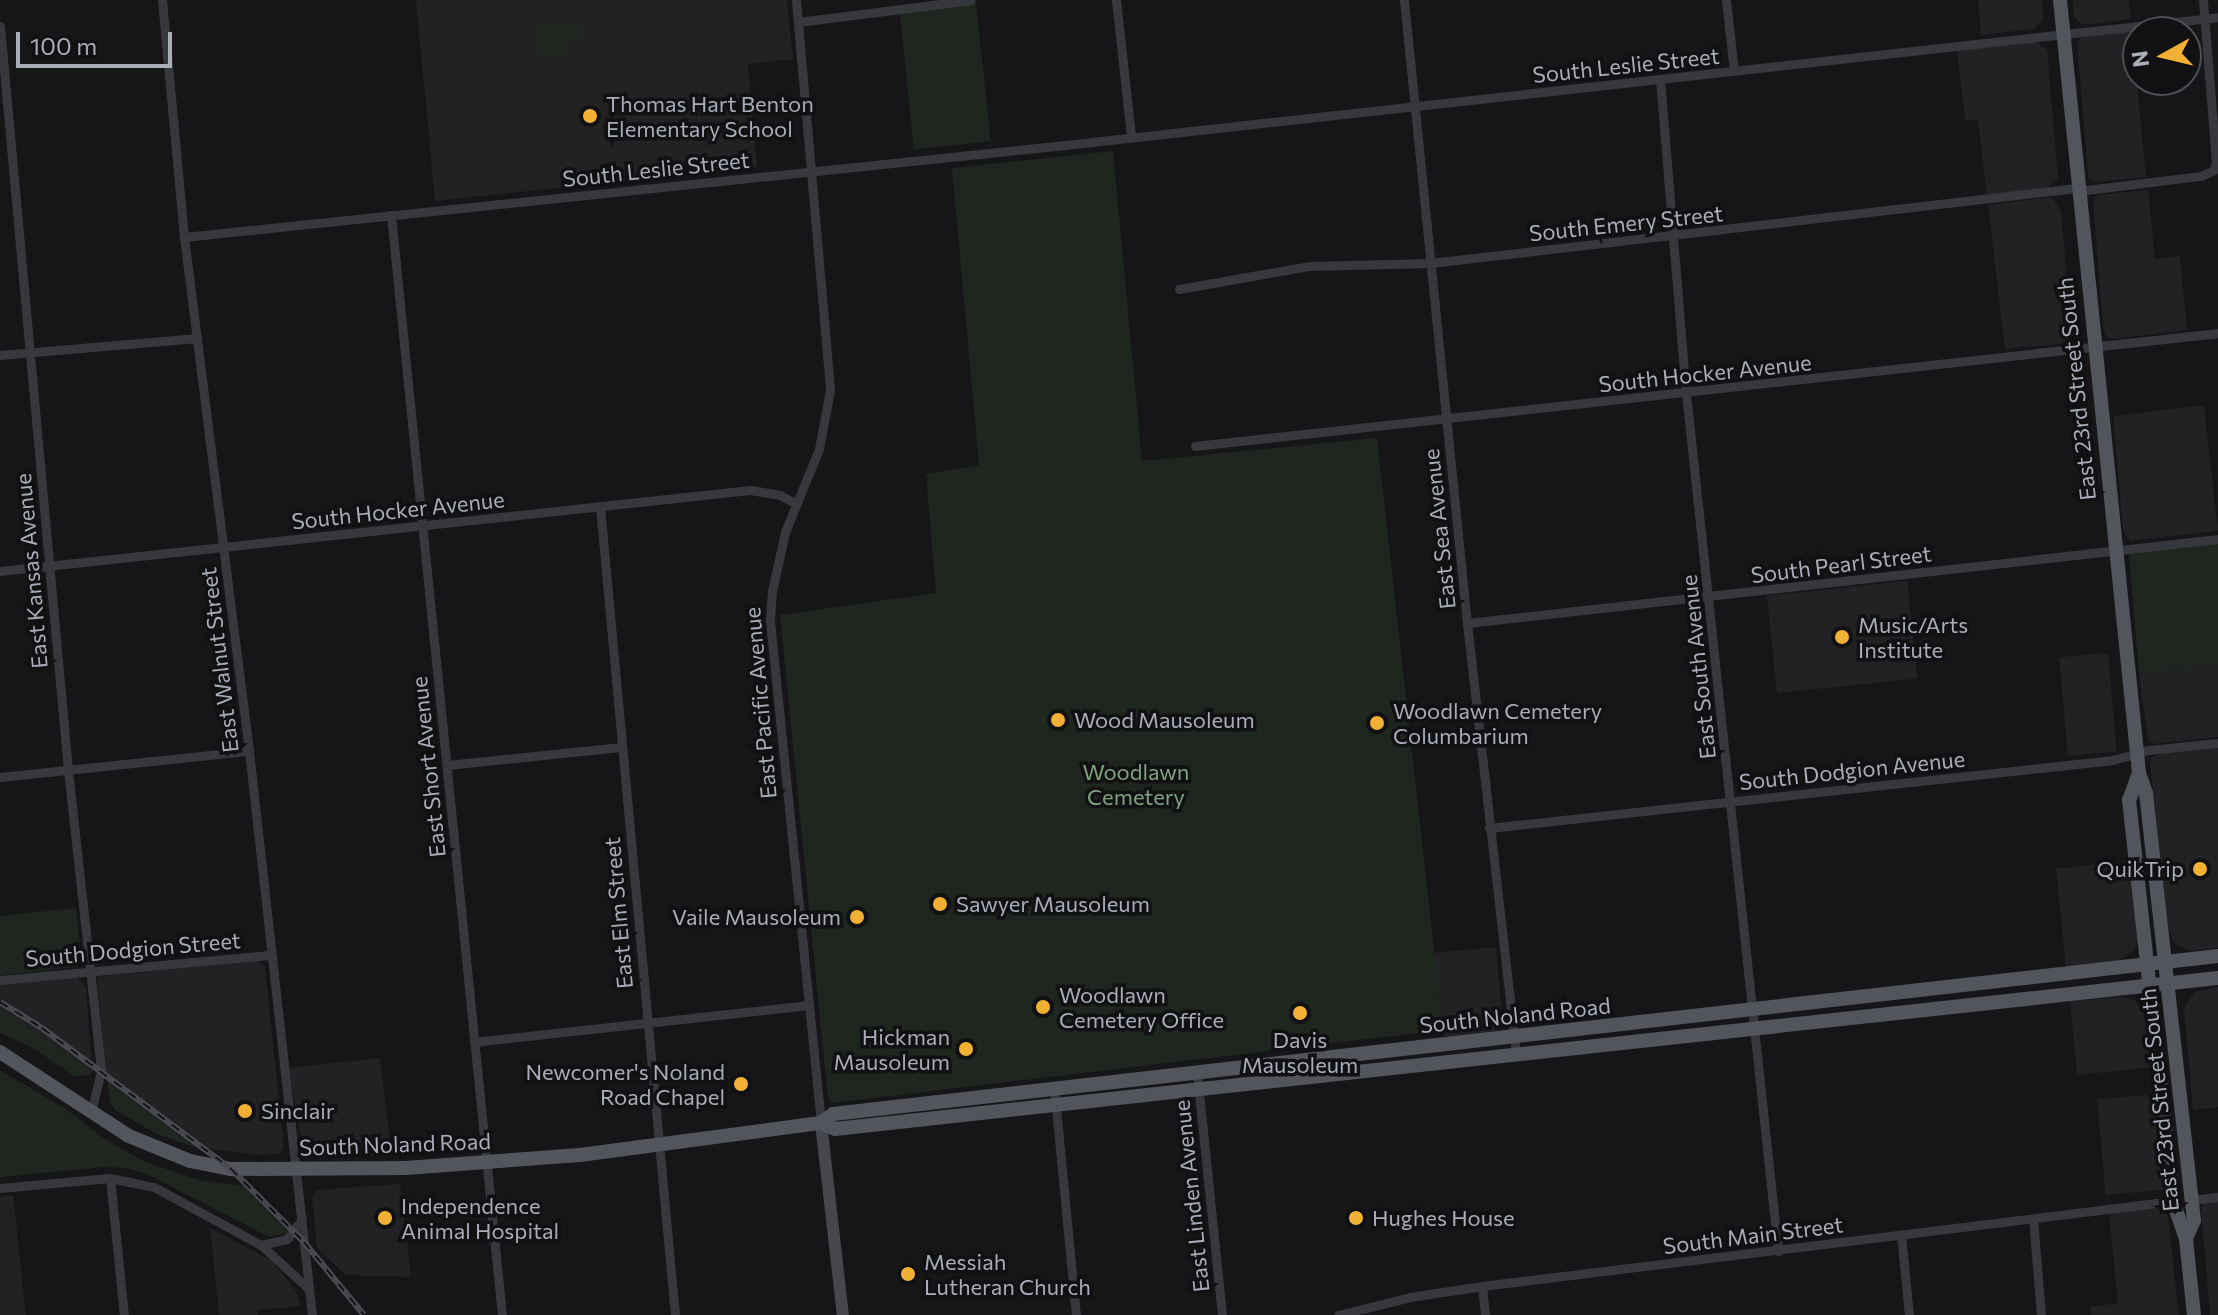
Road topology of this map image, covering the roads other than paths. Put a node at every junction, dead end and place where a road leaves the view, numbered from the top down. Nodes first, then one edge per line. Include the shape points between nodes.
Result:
1 (162, 0) edge
2 (796, 0) edge
3 (971, 0) edge
4 (1116, 0) edge
5 (1404, 0) edge
6 (1726, 0) edge
7 (2060, 0) edge
8 (2203, 0) edge
9 (2218, 17) edge
10 (2205, 18) junction
11 (798, 22) junction
12 (0, 26) edge
13 (2063, 34) junction
14 (1734, 71) junction
15 (1660, 79) junction
16 (1414, 106) junction
17 (1131, 136) junction
18 (11, 140) junction
19 (0, 141) edge
20 (812, 170) junction
21 (2077, 189) junction
22 (391, 215) junction
23 (1673, 236) junction
24 (184, 237) junction
25 (1430, 263) junction
26 (1179, 289) dead end
27 (2218, 333) edge
28 (197, 338) junction
29 (2094, 347) junction
30 (30, 351) junction
31 (0, 355) edge
32 (1686, 393) junction
33 (1446, 420) junction
34 (1195, 446) dead end
35 (797, 504) junction
36 (600, 507) junction
37 (421, 526) junction
38 (2218, 539) edge
39 (224, 546) junction
40 (2115, 551) junction
41 (48, 566) junction
42 (0, 571) edge
43 (1708, 597) junction
44 (1467, 623) junction
45 (2218, 743) edge
46 (621, 747) junction
47 (249, 751) junction
48 (2137, 754) junction
49 (447, 765) junction
50 (68, 770) junction
51 (2139, 773) junction
52 (0, 777) edge
53 (1730, 801) junction
54 (1489, 828) junction
55 (269, 955) junction
56 (2218, 956) edge
57 (2166, 963) junction
58 (2148, 965) junction
59 (89, 971) junction
60 (2218, 978) edge
61 (0, 980) edge
62 (2150, 984) junction
63 (2168, 985) junction
64 (809, 1005) junction
65 (1755, 1018) junction
66 (647, 1023) junction
67 (474, 1042) junction
68 (1515, 1045) junction
69 (0, 1052) edge
70 (1197, 1073) junction
71 (1054, 1087) junction
72 (1199, 1089) junction
73 (1056, 1105) junction
74 (91, 1112) junction
75 (821, 1123) junction
76 (658, 1145) junction
77 (488, 1164) junction
78 (297, 1170) junction
79 (110, 1178) junction
80 (0, 1188) edge
81 (2218, 1197) edge
82 (2192, 1200) junction
83 (2173, 1201) junction
84 (302, 1219) junction
85 (2033, 1219) junction
86 (1901, 1235) junction
87 (2186, 1239) junction
88 (261, 1245) junction
89 (1778, 1251) junction
90 (1482, 1286) junction
91 (309, 1289) junction
92 (1344, 1314) edge
93 (124, 1315) edge
94 (312, 1315) edge
95 (502, 1315) edge
96 (675, 1315) edge
97 (843, 1315) edge
98 (1076, 1315) edge
99 (1222, 1315) edge
100 (1485, 1315) edge
101 (1909, 1315) edge
102 (2041, 1315) edge
103 (2194, 1315) edge

1 - 24 street, East Walnut Street
2 - 11 street, East Pacific Avenue
3 - 11 street
4 - 17 street
5 - 16 street, East Sea Avenue
6 - 14 street
7 - 13 main road, East 23rd Street South
8 - 10 street
9 - 10 street, South Leslie Street
10 - 13 street, South Leslie Street
10 - 21 street, South Emery Street via 2216,162 2209,173
11 - 20 street, East Pacific Avenue
12 - 18 street, East Kansas Avenue
13 - 14 street, South Leslie Street
13 - 21 main road, East 23rd Street South
14 - 15 street, South Leslie Street
15 - 16 street, South Leslie Street
15 - 23 street, East South Avenue
16 - 17 street, South Leslie Street
16 - 25 street, East Sea Avenue
17 - 20 street, South Leslie Street
18 - 19 street
18 - 30 street, East Kansas Avenue
20 - 22 street, South Leslie Street
20 - 35 street, East Pacific Avenue via 830,390 819,449
21 - 23 street, South Emery Street
21 - 29 main road, East 23rd Street South
22 - 24 street, South Leslie Street
22 - 37 street, East Short Avenue
23 - 25 street, South Emery Street
23 - 32 street, East South Avenue
24 - 28 street, East Walnut Street
25 - 26 street, South Emery Street via 1310,266
25 - 33 street, East Sea Avenue
27 - 29 street, South Hocker Avenue
28 - 30 street
28 - 39 street, East Walnut Street
29 - 32 street, South Hocker Avenue
29 - 40 main road, East 23rd Street South
30 - 31 street
30 - 41 street, East Kansas Avenue
32 - 33 street, South Hocker Avenue
32 - 43 street, East South Avenue
33 - 34 street, South Hocker Avenue
33 - 44 street, East Sea Avenue
35 - 36 street, South Hocker Avenue via 750,490
35 - 64 street, East Pacific Avenue via 781,547 770,621
36 - 37 street, South Hocker Avenue
36 - 46 street, East Elm Street
37 - 39 street, South Hocker Avenue
37 - 49 street, East Short Avenue
38 - 40 street, South Pearl Street
39 - 41 street, South Hocker Avenue
39 - 47 street, East Walnut Street
40 - 43 street, South Pearl Street
40 - 48 main road, East 23rd Street South
41 - 42 street, South Hocker Avenue
41 - 50 street, East Kansas Avenue
43 - 44 street, South Pearl Street
43 - 53 street, East South Avenue
44 - 54 street, East Sea Avenue
45 - 48 street, South Dodgion Avenue
46 - 49 street
46 - 66 street, East Elm Street
47 - 50 street
47 - 55 street, East Walnut Street
48 - 51 main road, East 23rd Street South
48 - 53 street, South Dodgion Avenue
49 - 67 street, East Short Avenue
50 - 52 street
50 - 59 street, East Kansas Avenue
51 - 57 main road, East 23rd Street South via 2146,793
51 - 58 main road, East 23rd Street South via 2129,800
53 - 54 street, South Dodgion Avenue
53 - 65 street, East South Avenue
54 - 68 street, East Sea Avenue
55 - 59 street, South Dodgion Street
55 - 78 street, East Walnut Street
56 - 57 main road, South Noland Road
57 - 58 main road, South Noland Road
57 - 63 main road, East 23rd Street South
58 - 62 main road, East 23rd Street South
58 - 65 main road, South Noland Road
59 - 61 street, South Dodgion Street
59 - 74 street, East Kansas Avenue via 101,1071
60 - 63 main road, South Noland Road
62 - 63 main road, South Noland Road
62 - 65 main road, South Noland Road
62 - 83 main road, East 23rd Street South
63 - 82 main road, East 23rd Street South
64 - 66 street
64 - 75 street, East Pacific Avenue
65 - 68 main road, South Noland Road
65 - 89 street, East South Avenue
66 - 67 street
66 - 76 street, East Elm Street
67 - 77 street, East Short Avenue
68 - 70 main road, South Noland Road
68 - 72 main road, South Noland Road
69 - 74 main road, South Noland Road
70 - 71 main road, South Noland Road
70 - 72 street, East Linden Avenue
71 - 73 street
71 - 75 main road, South Noland Road via 833,1114
72 - 73 main road, South Noland Road
72 - 99 street, East Linden Avenue
73 - 75 main road, South Noland Road via 835,1129
73 - 98 street
74 - 78 main road, South Noland Road via 148,1146 190,1161 231,1169
75 - 76 main road, South Noland Road
75 - 97 street, East Pacific Avenue
76 - 77 main road, South Noland Road
76 - 96 street, East Elm Street
77 - 78 main road, South Noland Road
77 - 95 street, East Short Avenue
78 - 84 street, East Walnut Street
79 - 80 street
79 - 88 street via 154,1187
79 - 93 street
81 - 82 street
82 - 87 main road, East 23rd Street South via 2194,1220
83 - 85 street, South Main Street
83 - 87 main road, East 23rd Street South
84 - 88 street via 287,1239
84 - 91 street, East Walnut Street
85 - 86 street, South Main Street
85 - 102 street
86 - 89 street, South Main Street
86 - 101 street
87 - 103 main road
88 - 91 street
89 - 90 street, South Main Street
90 - 92 street, South Main Street
90 - 100 street
91 - 94 street, East Walnut Street

